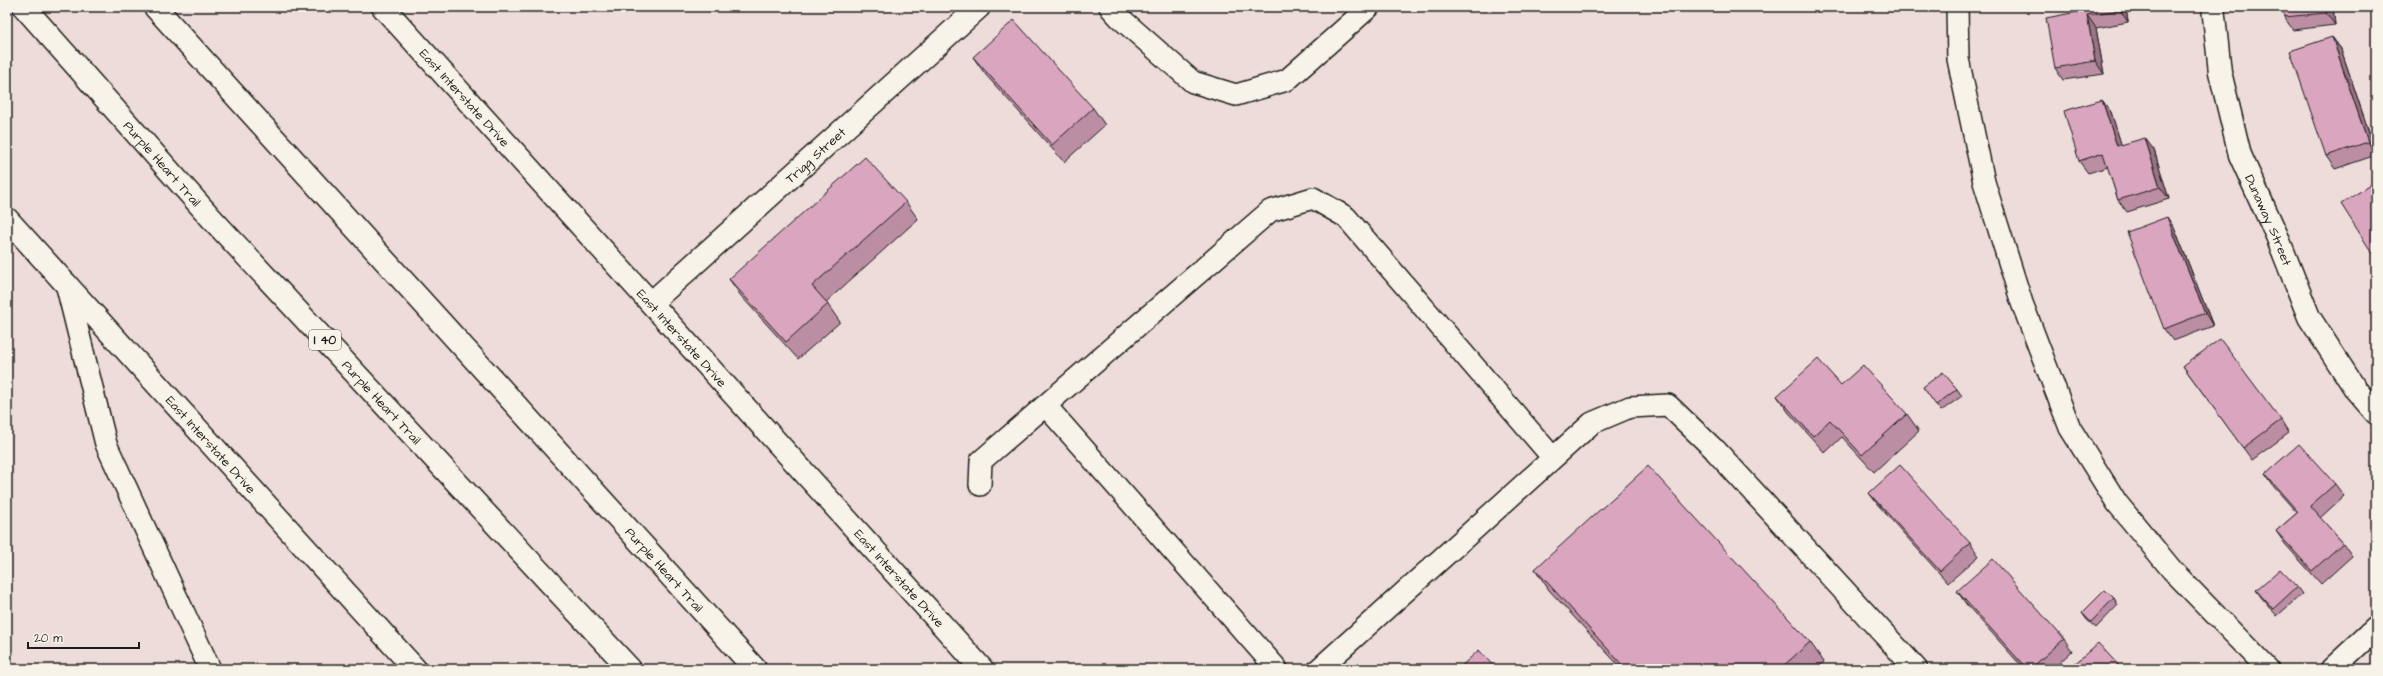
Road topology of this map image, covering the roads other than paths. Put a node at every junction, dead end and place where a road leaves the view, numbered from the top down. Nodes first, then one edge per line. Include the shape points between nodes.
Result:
1 (24, 7) edge
2 (155, 7) edge
3 (383, 7) edge
4 (979, 7) edge
5 (1110, 7) edge
6 (1369, 7) edge
7 (1957, 7) edge
8 (2213, 7) edge
9 (7, 219) edge
10 (66, 283) junction
11 (651, 303) junction
12 (1046, 406) junction
13 (2376, 413) edge
14 (1716, 451) joint
15 (1553, 458) junction
16 (980, 485) dead end
17 (2376, 628) edge
18 (210, 669) edge
19 (416, 669) edge
20 (630, 669) edge
21 (754, 669) edge
22 (982, 669) edge
23 (1277, 669) edge
24 (1319, 669) edge
25 (1916, 669) edge
26 (2268, 669) edge
27 (2332, 669) edge

1 - 20 main road, Purple Heart Trail / I 40 via 212,219
2 - 21 main road, Purple Heart Trail
3 - 11 main road, East Interstate Drive
4 - 11 main road, Trigg Street
5 - 6 lane via 1193,82 1236,95 1288,80
7 - 26 lane via 1958,59 1984,182 2022,303 2070,428 2117,503 2172,570
8 - 13 main road, Dunaway Street via 2220,72 2240,155 2277,236 2308,317 2356,390
9 - 10 main road, East Interstate Drive
10 - 18 lane via 106,444
10 - 19 main road, East Interstate Drive
11 - 22 main road, East Interstate Drive
12 - 15 lane via 1270,211 1312,198 1346,217
12 - 16 lane via 981,461
12 - 23 lane
14 - 15 lane via 1668,405 1630,407 1592,423
14 - 25 main road
15 - 24 lane
17 - 27 main road

